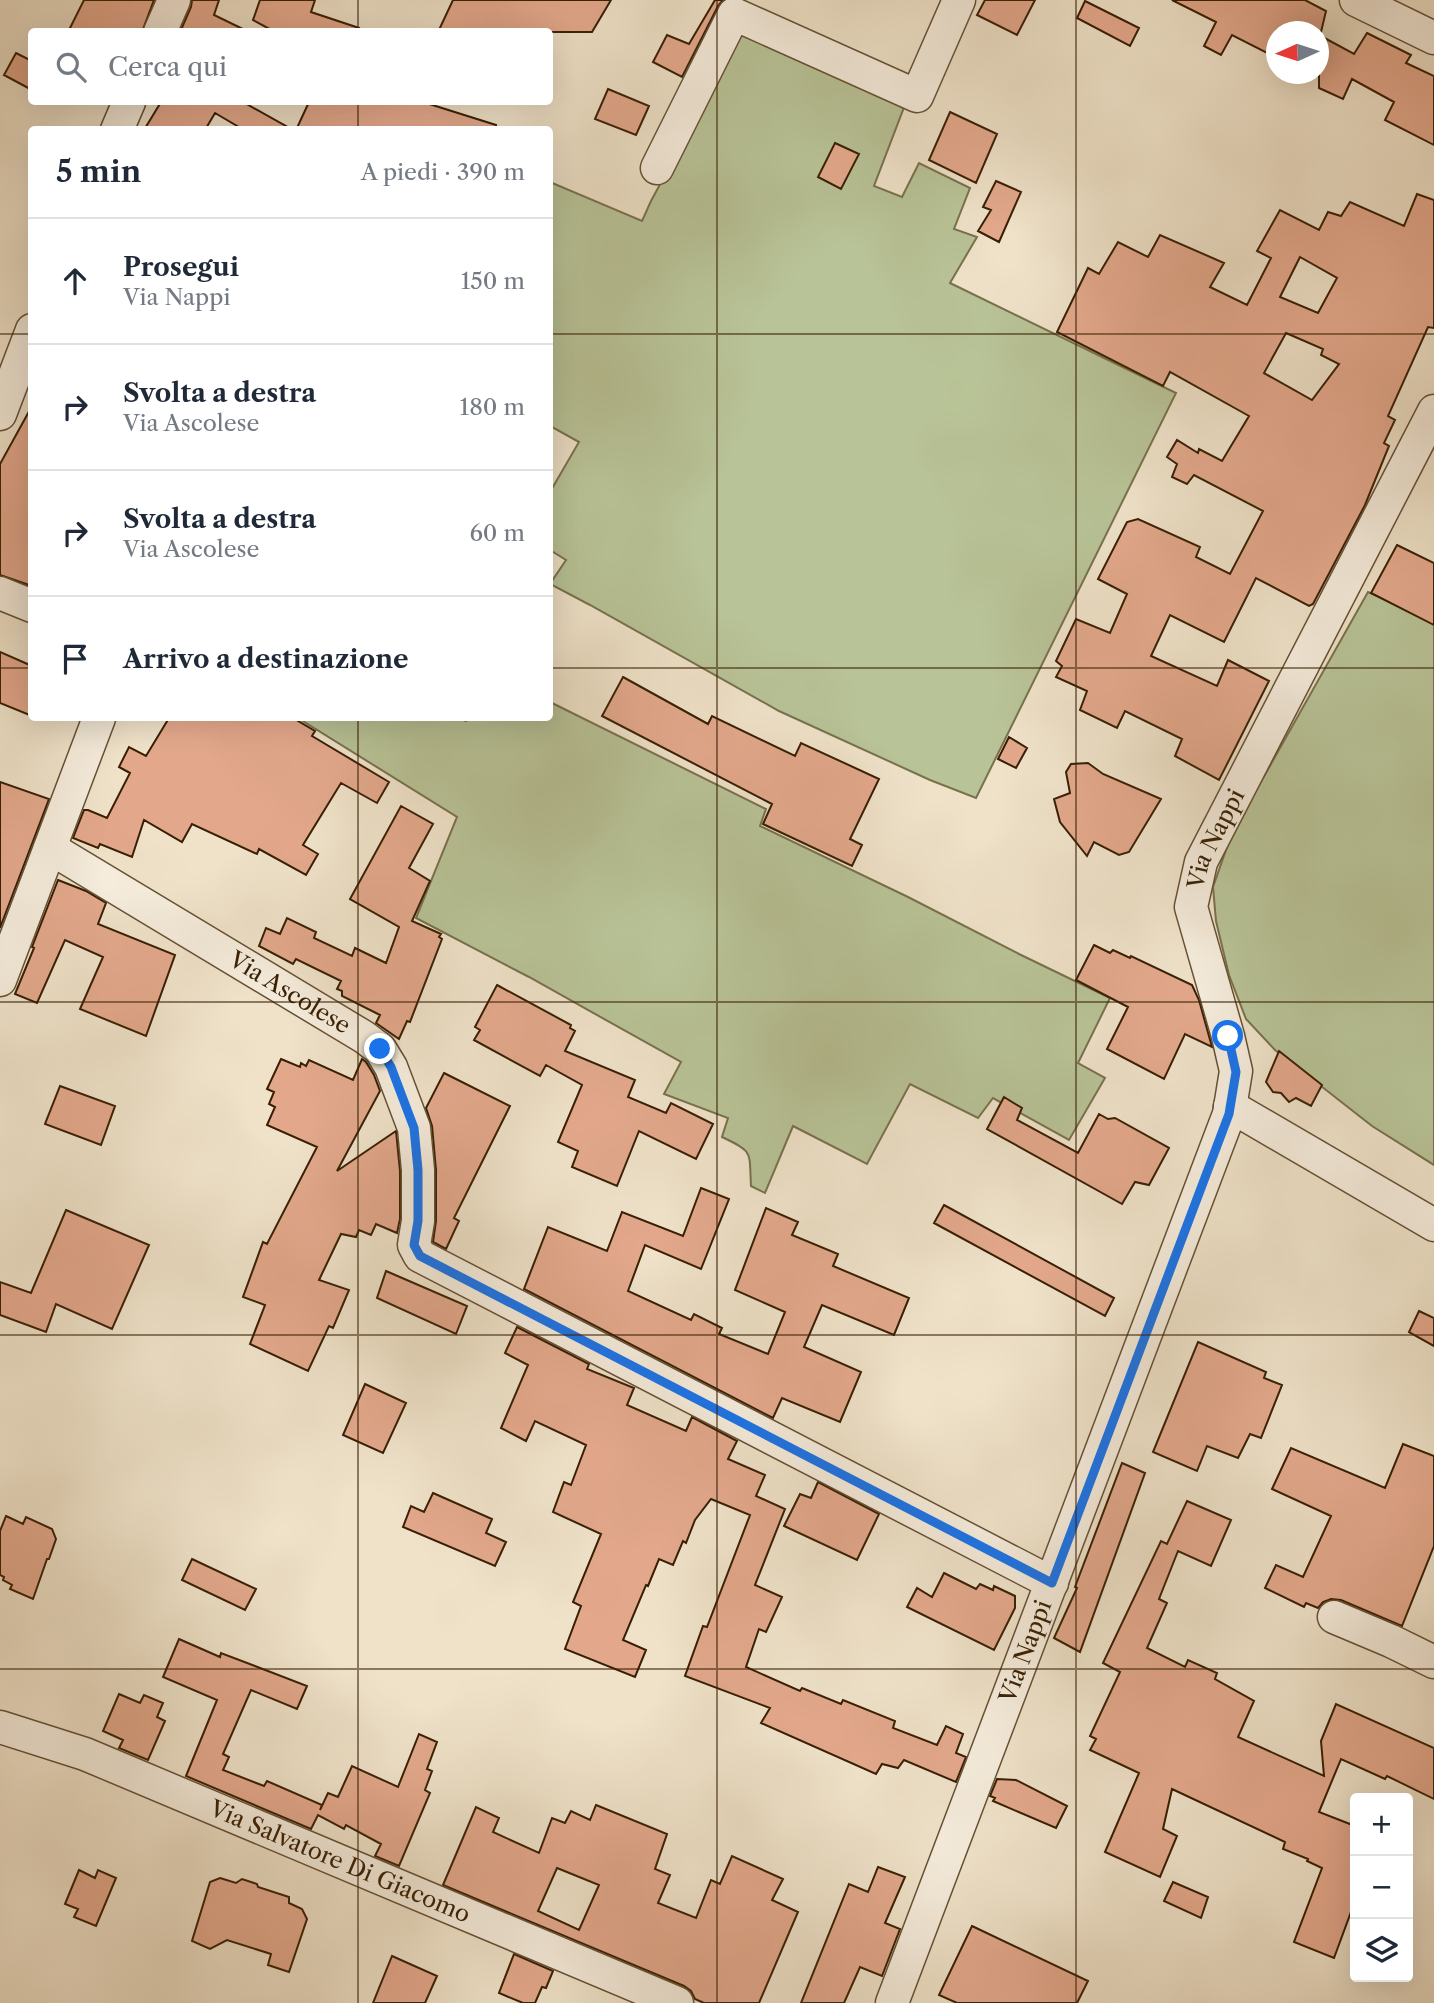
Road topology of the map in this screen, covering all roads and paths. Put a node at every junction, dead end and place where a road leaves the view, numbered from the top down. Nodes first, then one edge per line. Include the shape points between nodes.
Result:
1 (174, 0) edge
2 (959, 0) edge
3 (1356, 0) edge
4 (162, 28) edge
5 (1434, 38) edge
6 (128, 105) edge
7 (119, 126) edge
8 (657, 168) dead end
9 (28, 340) edge
10 (1434, 411) edge
11 (0, 414) edge
12 (0, 593) edge
13 (28, 604) edge
14 (98, 721) edge
15 (50, 848) junction
16 (0, 980) edge
17 (1230, 1106) junction
18 (1434, 1225) edge
19 (1052, 1583) junction
20 (1334, 1618) dead end
21 (1434, 1662) edge
22 (0, 1727) edge
23 (677, 2003) edge
24 (892, 2003) edge

1 - 4 street
2 - 8 street via 917,96 734,14
3 - 5 street
6 - 7 street
9 - 11 street
10 - 17 street, Via Nappi via 1201,862 1191,907 1236,1072
12 - 13 street
14 - 15 street
15 - 16 street
15 - 19 street, Via Ascolese via 380,1049 414,1128 418,1170 414,1245 420,1256
17 - 18 street
17 - 19 street, Via Nappi
19 - 24 street, Via Nappi
20 - 21 street
22 - 23 street, Via Salvatore Di Giacomo via 98,1760

